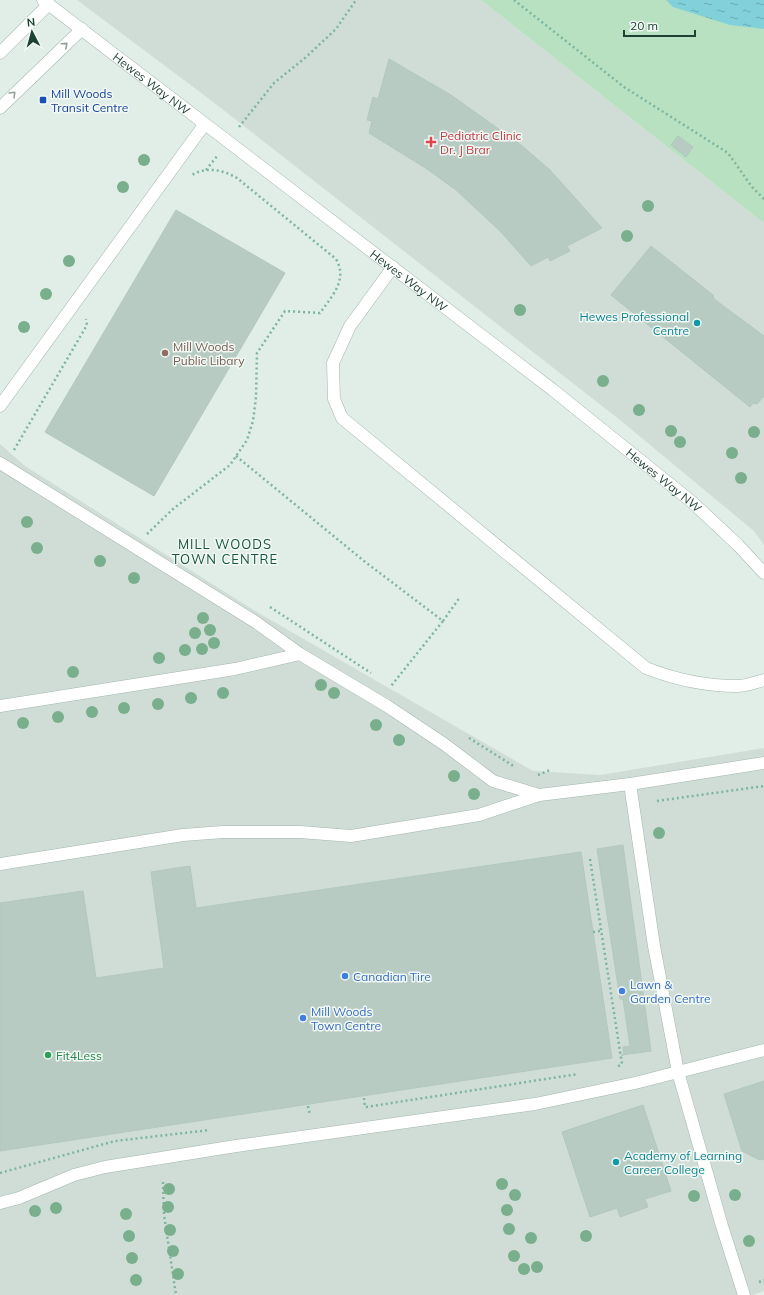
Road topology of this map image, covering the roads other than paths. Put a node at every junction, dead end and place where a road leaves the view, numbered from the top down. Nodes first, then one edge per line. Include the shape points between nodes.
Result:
1 (46, 2) edge
2 (82, 29) junction
3 (0, 53) edge
4 (0, 108) edge
5 (204, 125) junction
6 (393, 267) junction
7 (0, 406) edge
8 (0, 463) edge
9 (764, 573) edge
10 (300, 654) junction
11 (764, 680) edge
12 (0, 706) edge
13 (764, 763) edge
14 (630, 784) junction
15 (539, 795) junction
16 (0, 864) edge
17 (764, 1050) edge
18 (678, 1072) junction
19 (0, 1203) edge
20 (744, 1295) edge

1 - 2 street, Hewes Way NW
1 - 3 street
4 -> 2 street
2 - 5 street, Hewes Way NW
5 - 6 street, Hewes Way NW via 254,160
5 - 7 street
6 - 9 street, Hewes Way NW via 553,390 692,502
6 - 11 street via 350,326 333,363 334,399 342,418 646,668 664,675 698,682 738,686
8 - 10 street via 257,623
10 - 12 street via 235,669
10 - 15 street via 387,706 493,781
13 - 14 street
14 - 15 street
14 - 18 street via 655,954
15 - 16 street via 479,815 351,836 300,832 183,835
17 - 18 street
18 - 19 street via 535,1104 106,1167 74,1175 19,1198
18 - 20 street

